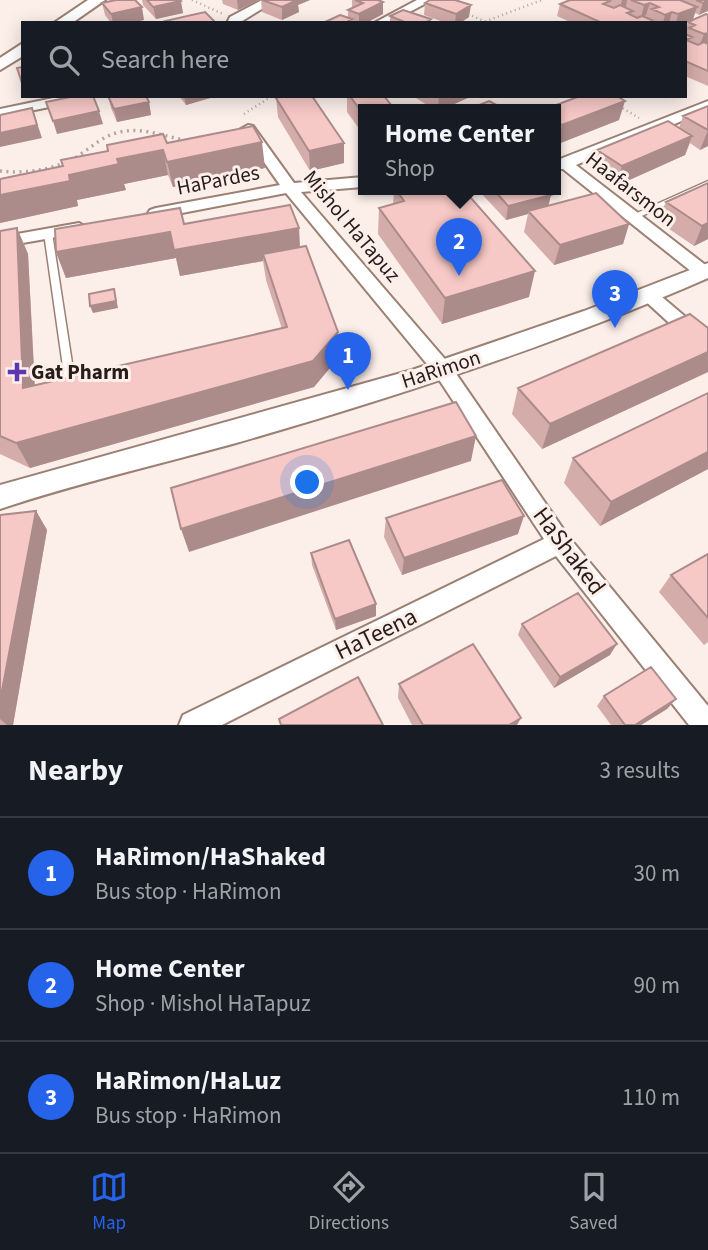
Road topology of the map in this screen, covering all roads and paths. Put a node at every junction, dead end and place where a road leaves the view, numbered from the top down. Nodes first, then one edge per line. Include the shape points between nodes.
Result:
1 (99, 0) edge
2 (192, 0) edge
3 (270, 0) edge
4 (426, 0) edge
5 (542, 0) edge
6 (459, 10) edge
7 (68, 21) edge
8 (233, 21) edge
9 (384, 21) edge
10 (483, 21) edge
11 (488, 21) edge
12 (21, 49) edge
13 (0, 65) edge
14 (74, 98) edge
15 (268, 98) edge
16 (614, 103) edge
17 (708, 105) edge
18 (0, 113) edge
19 (655, 127) junction
20 (220, 134) joint
21 (191, 141) edge
22 (561, 165) edge
23 (0, 171) edge
24 (358, 182) edge
25 (708, 183) edge
26 (290, 188) junction
27 (142, 216) edge
28 (632, 216) junction
29 (88, 226) edge
30 (48, 233) junction
31 (0, 243) edge
32 (705, 271) edge
33 (649, 295) junction
34 (708, 347) edge
35 (443, 370) junction
36 (83, 378) edge
37 (0, 481) edge
38 (45, 481) junction
39 (0, 497) edge
40 (560, 543) junction
41 (193, 725) edge
42 (706, 725) edge

1 - 7 street
2 - 8 path
3 - 8 street
4 - 9 street
5 - 11 path
6 - 10 path
12 - 13 street
14 - 18 street
15 - 20 path
16 - 19 path
17 - 19 street
19 - 22 street
20 - 26 street, Mishol HaTapuz via 248,128
21 - 23 path via 137,130 120,132 104,137 69,161 40,169
22 - 28 street, Haafarsmon
24 - 26 street, HaPardes
25 - 28 lane
26 - 27 street, HaPardes
26 - 35 street, Mishol HaTapuz
28 - 32 street, Haafarsmon
29 - 30 street
30 - 31 street
30 - 36 lane via 70,381
32 - 33 street, HaRimon
33 - 34 street
33 - 35 street, HaRimon
35 - 38 street, HaRimon via 235,432
35 - 40 street, HaShaked
37 - 38 street, HaRimon
38 - 39 street, HaRimon
40 - 41 street, HaTeena
40 - 42 street, HaShaked

